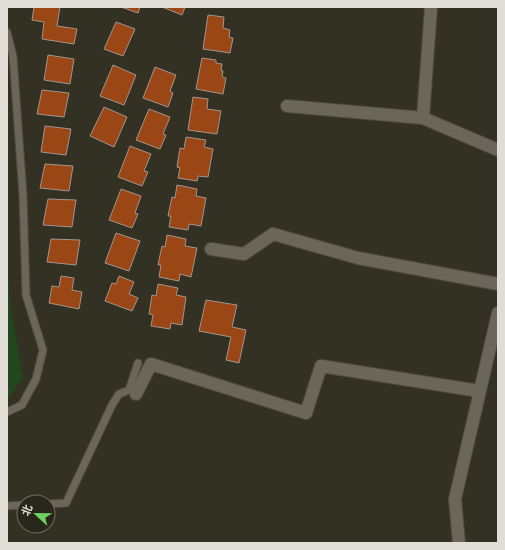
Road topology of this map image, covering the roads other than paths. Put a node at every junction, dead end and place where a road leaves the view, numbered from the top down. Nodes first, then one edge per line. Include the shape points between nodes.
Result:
1 (431, 7) edge
2 (7, 32) edge
3 (287, 106) dead end
4 (423, 118) junction
5 (498, 150) edge
6 (211, 249) dead end
7 (498, 284) edge
8 (498, 313) edge
9 (138, 364) dead end
10 (479, 391) junction
11 (136, 394) dead end
12 (7, 412) edge
13 (56, 504) edge
14 (459, 543) edge

1 - 4 street
2 - 12 lane via 13,56 23,195 26,295 43,350 36,379 22,405
3 - 4 street
4 - 5 street
6 - 7 street via 244,254 273,234 358,258
8 - 10 street
9 - 13 lane via 129,390 119,394 112,405 66,503
10 - 11 street via 321,366 306,413 151,364
10 - 14 street via 455,499

